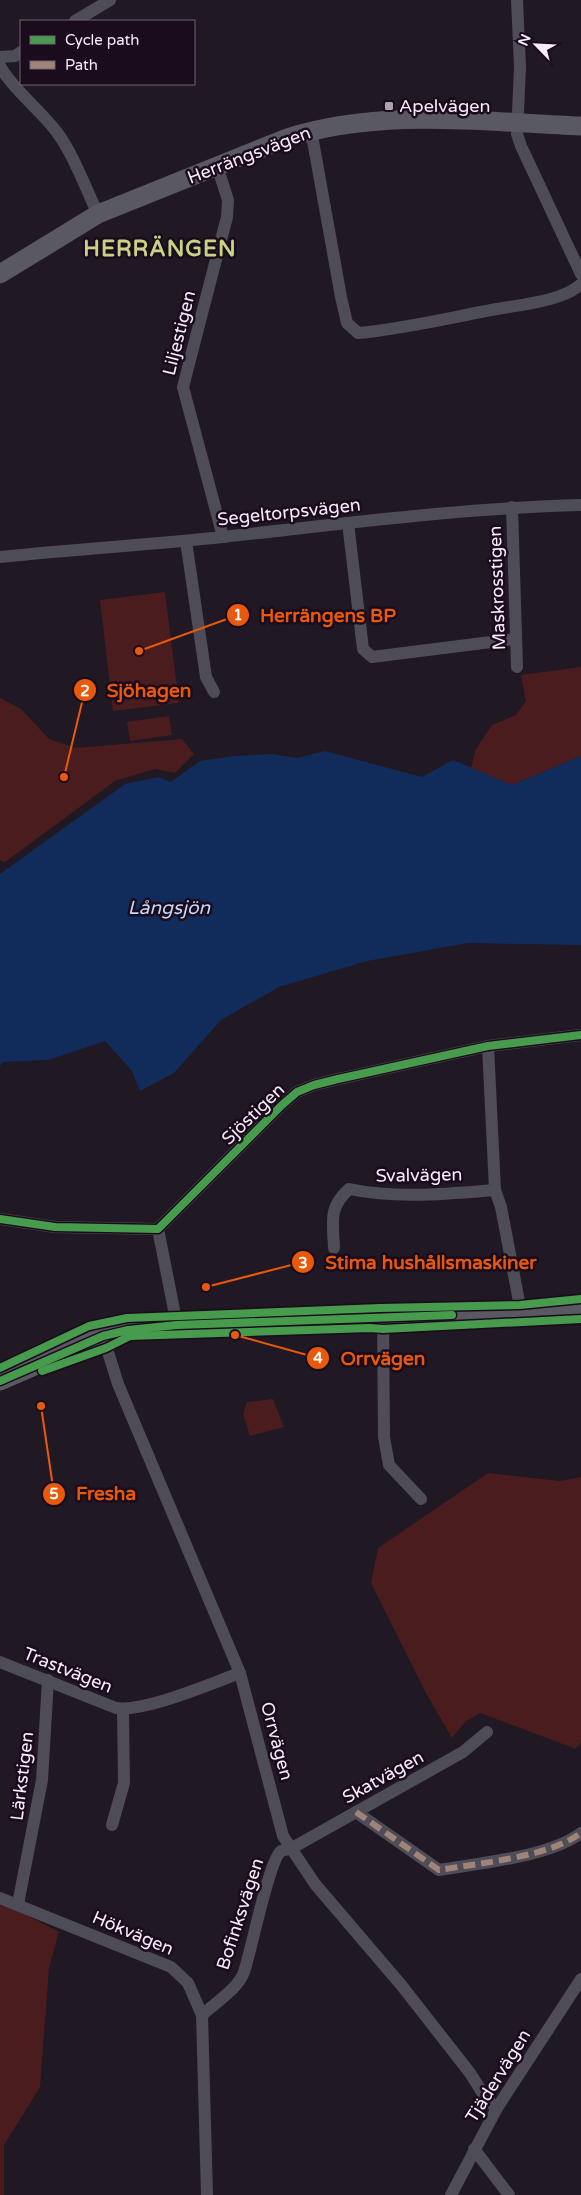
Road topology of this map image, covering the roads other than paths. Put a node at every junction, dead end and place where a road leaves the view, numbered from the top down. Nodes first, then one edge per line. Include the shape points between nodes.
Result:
1 (110, 0) edge
2 (517, 0) edge
3 (77, 20) edge
4 (20, 53) edge
5 (0, 57) edge
6 (0, 66) edge
7 (518, 124) junction
8 (581, 126) edge
9 (311, 130) junction
10 (217, 166) junction
11 (98, 214) junction
12 (0, 274) edge
13 (581, 274) edge
14 (581, 284) edge
15 (581, 504) edge
16 (512, 507) junction
17 (348, 523) junction
18 (223, 537) junction
19 (186, 541) junction
20 (0, 557) edge
21 (516, 638) junction
22 (517, 667) dead end
23 (214, 692) dead end
24 (581, 1035) edge
25 (488, 1046) junction
26 (494, 1190) junction
27 (0, 1219) edge
28 (158, 1229) junction
29 (334, 1248) dead end
30 (581, 1308) edge
31 (521, 1312) junction
32 (383, 1318) junction
33 (177, 1325) junction
34 (103, 1336) junction
35 (0, 1381) edge
36 (421, 1499) dead end
37 (0, 1662) edge
38 (240, 1673) junction
39 (48, 1680) junction
40 (124, 1709) junction
41 (487, 1732) dead end
42 (356, 1812) junction
43 (112, 1825) dead end
44 (581, 1834) edge
45 (292, 1848) junction
46 (0, 1898) edge
47 (18, 1904) junction
48 (581, 1979) edge
49 (202, 2015) junction
50 (497, 2108) junction
51 (474, 2149) junction
52 (207, 2195) edge
53 (451, 2195) edge
54 (509, 2195) edge

1 - 3 street
2 - 7 street
4 - 5 street
6 - 11 street via 58,133
7 - 8 street, Herrängsvägen
7 - 9 street, Herrängsvägen via 387,119
7 - 13 street via 521,146
9 - 10 street, Herrängsvägen
9 - 14 street via 347,323 358,333 549,299 575,290
10 - 11 street, Herrängsvägen
10 - 18 street, Liljestigen via 228,200 227,216 183,387
11 - 12 street, Herrängsvägen
15 - 16 street, Segeltorpsvägen
16 - 17 street, Segeltorpsvägen
16 - 21 street, Maskrosstigen
17 - 18 street, Segeltorpsvägen
17 - 21 street via 363,648 372,657
18 - 19 street, Segeltorpsvägen
19 - 20 street, Segeltorpsvägen
19 - 23 street via 206,677
21 - 22 street, Maskrosstigen
24 - 25 street, Sjöstigen
25 - 26 street
25 - 28 street, Sjöstigen via 338,1079 297,1092
26 - 29 street, Svalvägen via 375,1195 349,1189 333,1210
26 - 31 street via 501,1207
27 - 28 street via 55,1227
28 - 33 street
30 - 31 street
31 - 32 street
32 - 33 street
32 - 36 street via 386,1456 388,1465
33 - 34 street
34 - 35 street
34 - 38 street, Orrvägen via 118,1384
37 - 39 street, Trastvägen
38 - 40 street, Trastvägen via 147,1706
38 - 45 street, Orrvägen via 283,1836
39 - 40 street, Trastvägen
39 - 47 street, Lärkstigen via 42,1780
40 - 43 street, Trastvägen via 124,1782
41 - 42 street, Skatvägen via 463,1752
42 - 44 street via 439,1870 550,1850
42 - 45 street, Skatvägen
45 - 49 street, Bofinksvägen via 281,1851 276,1858 244,1973
45 - 50 street, Orrvägen via 315,1884 402,1986 470,2073 487,2100
46 - 47 street, Hökvägen
47 - 49 street, Hökvägen via 171,1967 188,1983
48 - 50 street, Tjädervägen
49 - 52 street, Hökvägen
50 - 51 street, Tjädervägen
51 - 53 street, Tjädervägen
51 - 54 street

